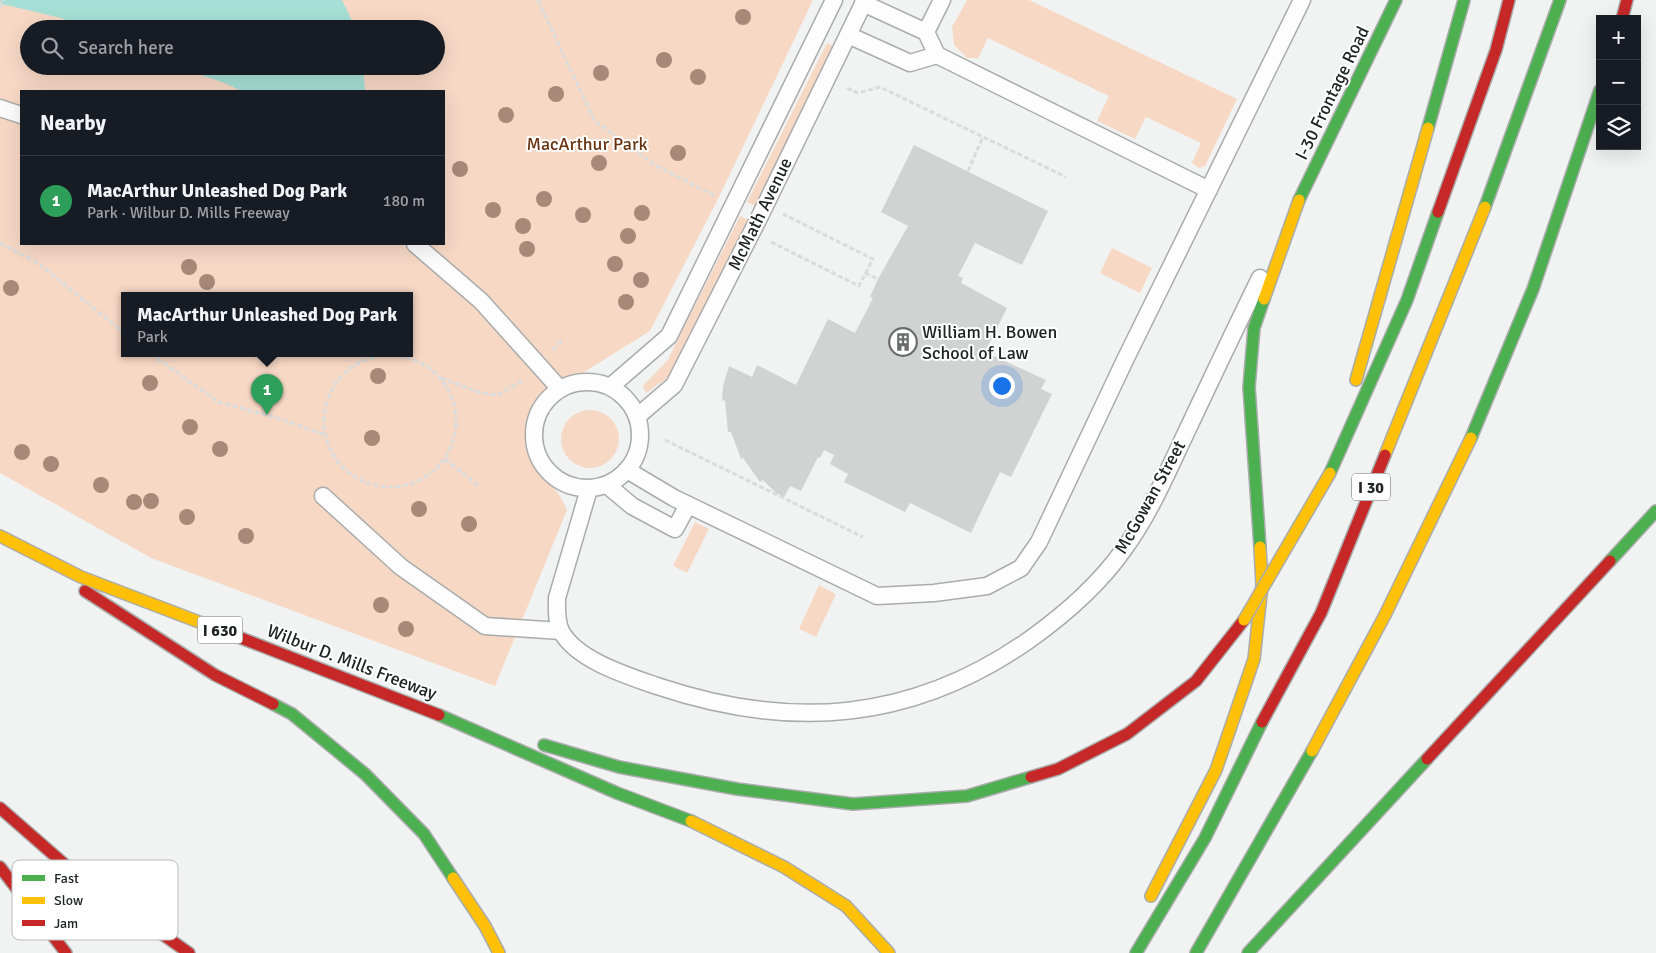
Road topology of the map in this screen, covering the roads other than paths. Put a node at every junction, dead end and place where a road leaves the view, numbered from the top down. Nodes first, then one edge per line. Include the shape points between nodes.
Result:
1 (834, 0) edge
2 (942, 0) edge
3 (1302, 0) edge
4 (1396, 0) edge
5 (1464, 0) edge
6 (1509, 0) edge
7 (1560, 0) edge
8 (1627, 0) edge
9 (864, 2) edge
10 (1623, 15) edge
11 (926, 32) junction
12 (848, 35) junction
13 (937, 55) junction
14 (1596, 102) edge
15 (0, 108) edge
16 (20, 115) edge
17 (1209, 190) junction
18 (1299, 200) junction
19 (416, 245) edge
20 (610, 387) junction
21 (560, 389) junction
22 (638, 415) junction
23 (627, 470) junction
24 (1330, 473) junction
25 (607, 485) junction
26 (589, 489) junction
27 (323, 496) dead end
28 (688, 505) junction
29 (1656, 511) edge
30 (0, 536) edge
31 (561, 631) junction
32 (443, 716) junction
33 (0, 808) edge
34 (60, 860) edge
35 (0, 867) edge
36 (12, 883) edge
37 (1144, 909) dead end
38 (56, 940) edge
39 (171, 940) edge
40 (66, 953) edge
41 (189, 953) edge
42 (499, 953) edge
43 (889, 953) edge
44 (1136, 953) edge
45 (1196, 953) edge
46 (1248, 953) edge

1 - 20 lane, McMath Avenue via 669,336
2 - 11 lane
3 - 17 lane
4 - 18 main road, I-30 Frontage Road
5 - 24 main road
6 - 24 main road via 1496,50 1407,300
7 - 44 main road, I 30 via 1484,209 1321,614 1262,722 1205,838
8 - 10 main road
9 - 11 lane
9 - 12 lane, McMath Avenue
11 - 13 lane
12 - 13 lane via 910,63
12 - 22 lane, McMath Avenue via 674,385
13 - 17 lane
14 - 45 main road via 1536,276 1487,404 1448,488 1334,714
15 - 16 lane
17 - 28 lane via 1039,542 1021,568 987,586 877,596
18 - 31 lane, McGowan Street via 1162,484 1124,549 1086,594 1004,657 962,680 917,698 874,708 784,713 740,708 684,695 629,676 583,655
18 - 37 main road, I-30 Frontage Road via 1254,328 1249,387 1262,585 1254,659 1216,770
19 - 21 lane via 481,301
20 - 21 lane via 593,382 576,383
20 - 22 lane via 624,397
21 - 26 lane via 546,401 538,415 534,432 536,449 543,466 556,478 572,486
22 - 23 lane via 639,446
23 - 25 lane
23 - 28 lane
24 - 32 main road, bridge via 1244,620 1196,681 1127,734 1058,769 967,796 853,804 737,789 619,767
25 - 26 lane
25 - 28 lane via 632,506 675,529
26 - 31 lane via 557,598 556,615
27 - 31 lane via 401,567 485,626
29 - 46 main road
30 - 32 main road, Wilbur D. Mills Freeway / I 630 via 81,577
30 - 42 main road via 215,675 292,714 365,774 424,834 485,926
32 - 43 main road via 617,793 701,826 784,867 846,906
33 - 34 main road
35 - 36 main road
38 - 40 main road
39 - 41 main road

